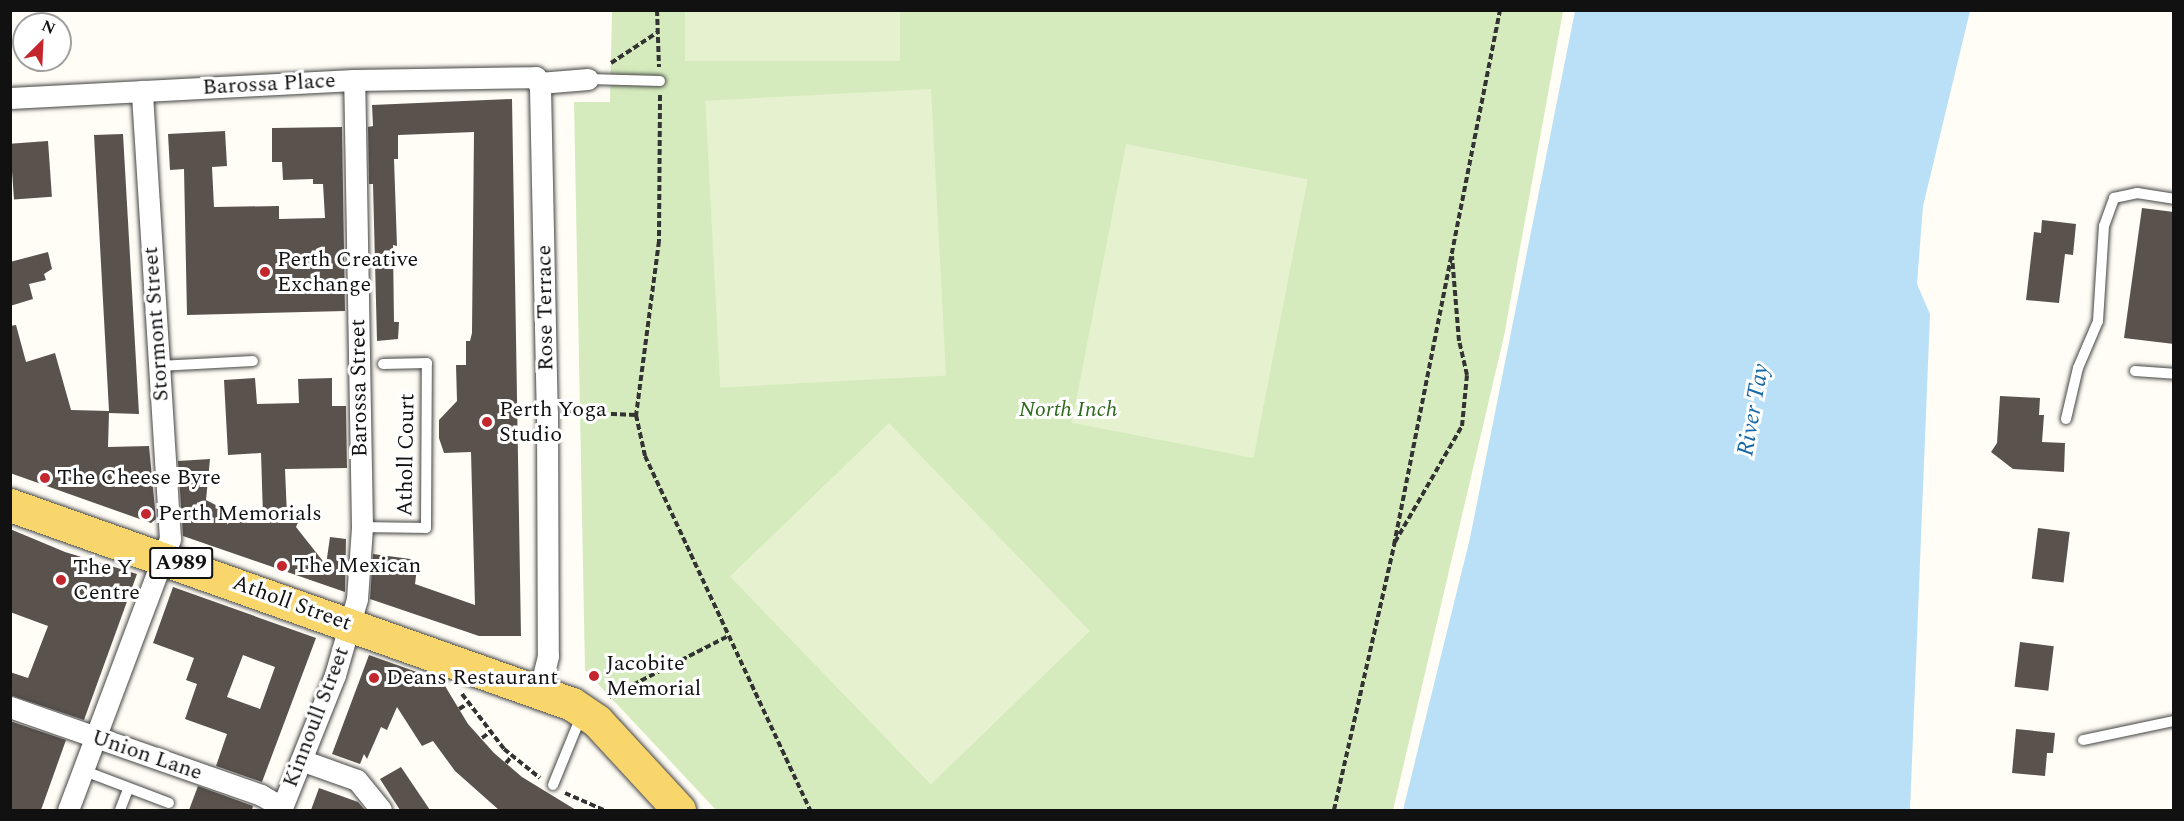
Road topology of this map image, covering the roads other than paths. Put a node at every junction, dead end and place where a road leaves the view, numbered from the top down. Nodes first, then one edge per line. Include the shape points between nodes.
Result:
1 (533, 79) junction
2 (588, 79) joint
3 (354, 80) junction
4 (660, 81) road end
5 (142, 91) junction
6 (10, 98) edge
7 (2174, 199) edge
8 (253, 361) dead end
9 (383, 364) dead end
10 (159, 366) junction
11 (2135, 371) dead end
12 (2174, 374) edge
13 (2066, 419) dead end
14 (10, 505) edge
15 (362, 527) junction
16 (164, 557) junction
17 (351, 624) junction
18 (539, 691) junction
19 (10, 707) edge
20 (583, 711) junction
21 (2174, 721) edge
22 (96, 736) junction
23 (2083, 740) dead end
24 (300, 760) junction
25 (82, 770) junction
26 (553, 785) road end
27 (128, 789) junction
28 (169, 803) dead end
29 (282, 809) edge
30 (68, 810) edge
31 (120, 810) edge
32 (381, 810) edge
33 (679, 810) edge

1 - 2 street, Barossa Place
1 - 3 street, Barossa Place
1 - 18 street, Rose Terrace via 547,412 549,657
2 - 4 lane
3 - 5 street, Barossa Place
3 - 15 street, Barossa Street
5 - 6 street, Barossa Place
5 - 10 street, Stormont Street
7 - 13 lane via 2137,193 2114,198 2104,226 2098,321 2078,368
8 - 10 lane
9 - 15 lane, Atholl Court via 427,363 426,528
10 - 16 street, Stormont Street via 170,539
11 - 12 lane
14 - 16 main road, Atholl Street / A989
15 - 17 street, Barossa Street
16 - 17 main road, Atholl Street / A989
16 - 22 street, Stormont Street
17 - 18 main road, Atholl Street / A989
17 - 24 street, Kinnoull Street
18 - 20 main road, A989
19 - 22 street, Union Lane
20 - 26 lane
20 - 33 main road, A989
21 - 23 lane
22 - 25 street, Stormont Street
22 - 29 street, Union Lane via 261,795
24 - 29 street, Kinnoull Street
24 - 32 street via 357,780
25 - 27 lane
25 - 30 street, Stormont Street
27 - 28 lane
27 - 31 lane

